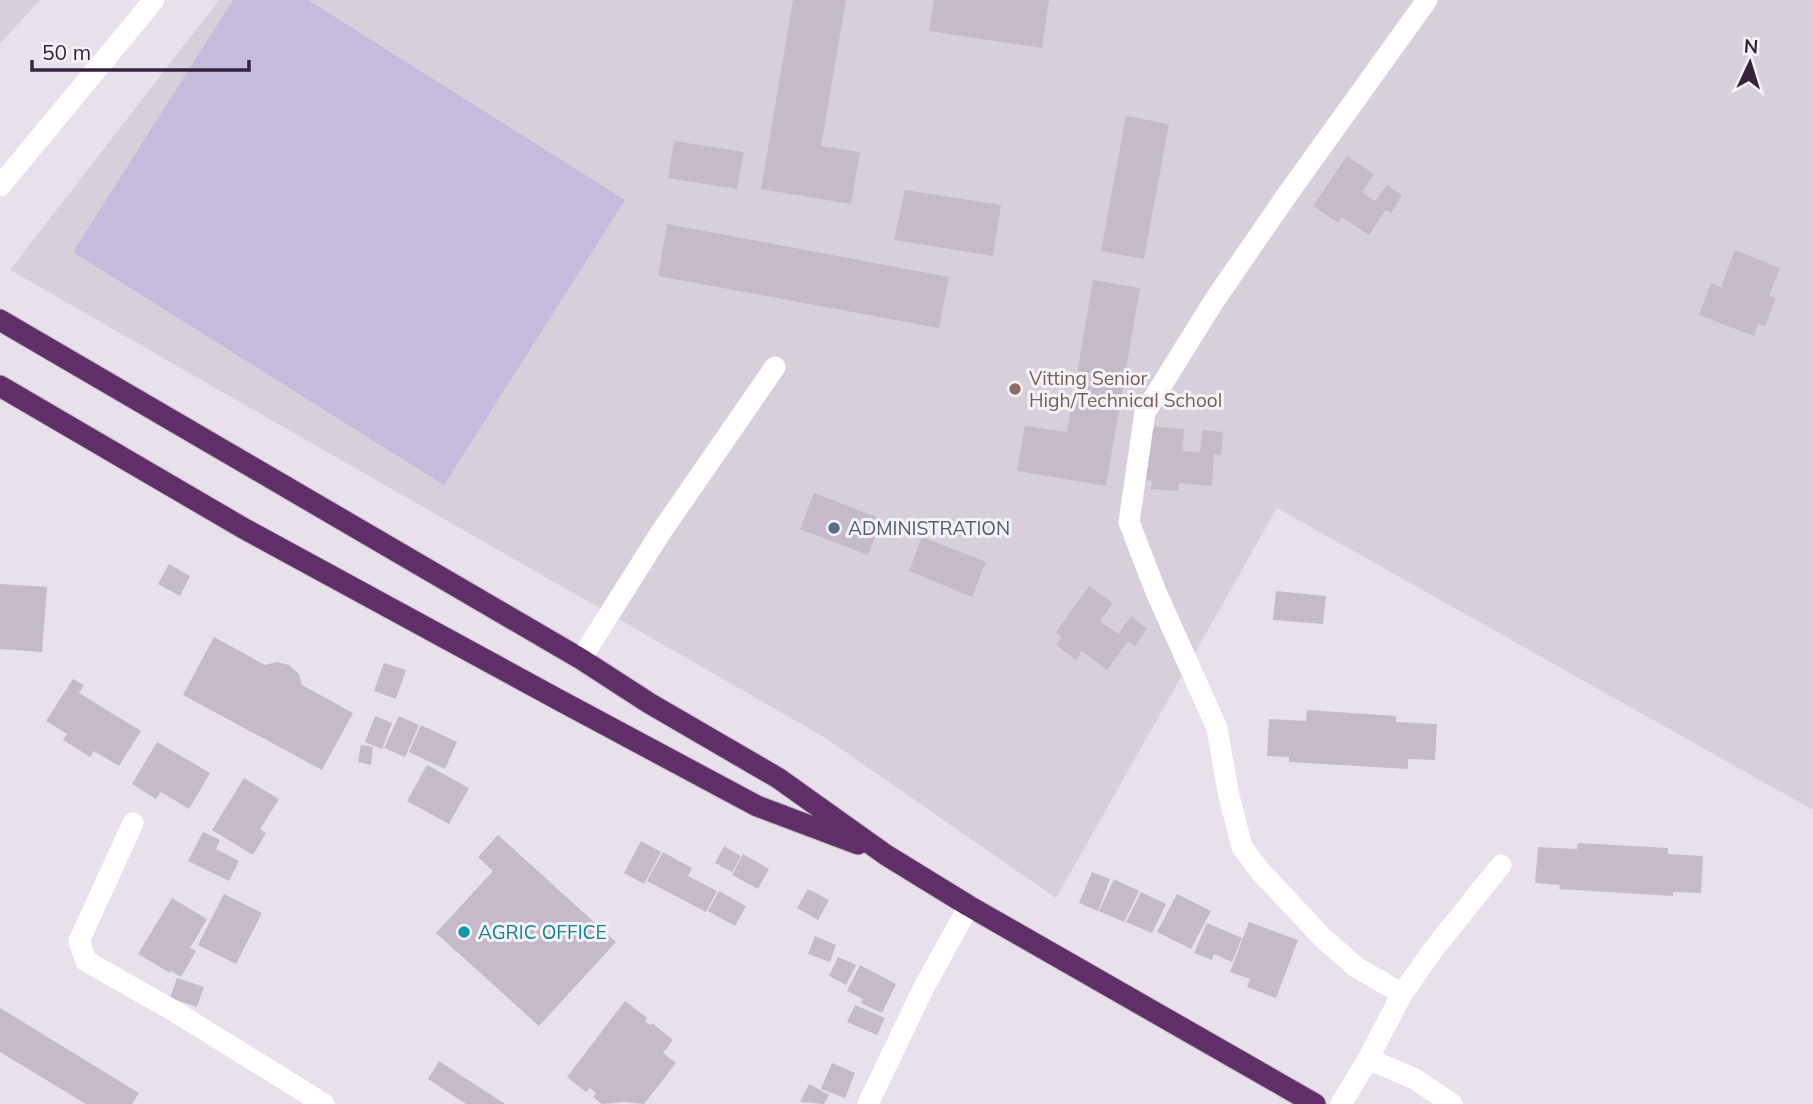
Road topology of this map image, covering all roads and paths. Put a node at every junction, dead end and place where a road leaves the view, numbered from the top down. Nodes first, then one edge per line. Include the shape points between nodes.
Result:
1 (154, 0) edge
2 (1427, 0) edge
3 (0, 186) edge
4 (0, 320) edge
5 (775, 367) dead end
6 (0, 386) edge
7 (581, 659) junction
8 (133, 823) dead end
9 (886, 855) junction
10 (1502, 865) dead end
11 (969, 906) junction
12 (1402, 994) junction
13 (1368, 1059) junction
14 (324, 1104) edge
15 (867, 1104) edge
16 (1315, 1104) edge
17 (1341, 1104) edge
18 (1452, 1104) edge

1 - 3 street
2 - 12 street via 1243,259 1145,412 1129,522 1217,728 1242,847 1323,938 1356,968
4 - 7 highway
5 - 7 street via 661,532
6 - 9 highway via 243,528 757,806
7 - 9 highway via 778,778
8 - 14 street via 79,941 86,961
9 - 11 highway
10 - 12 street
11 - 15 street
11 - 16 highway
12 - 13 street
13 - 17 street
13 - 18 street via 1415,1079

